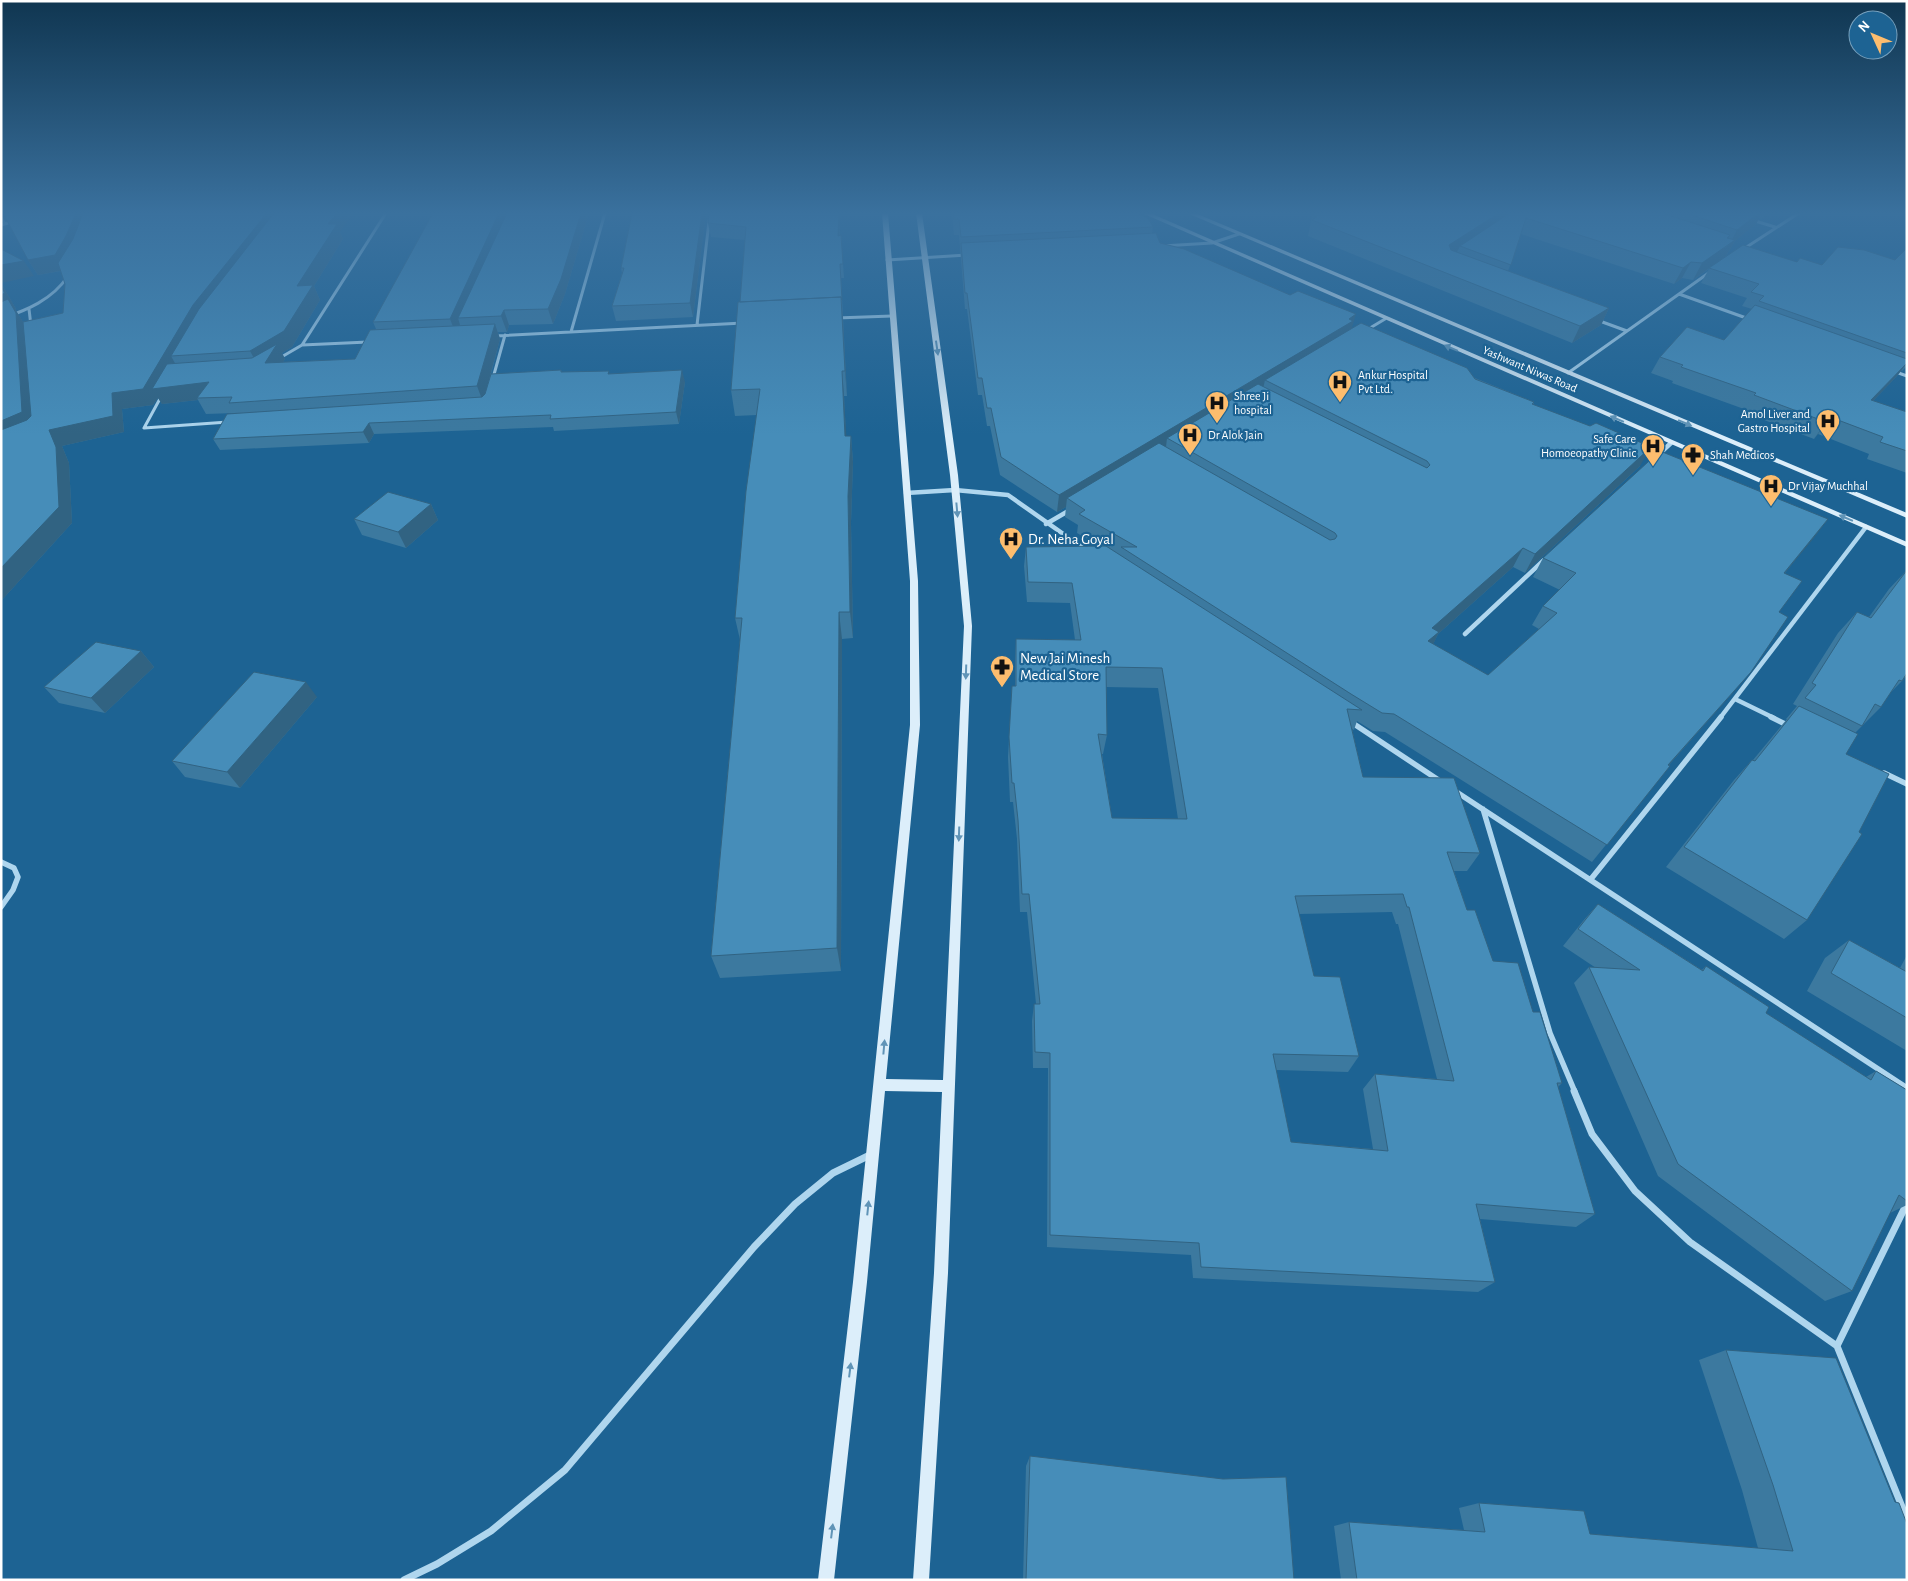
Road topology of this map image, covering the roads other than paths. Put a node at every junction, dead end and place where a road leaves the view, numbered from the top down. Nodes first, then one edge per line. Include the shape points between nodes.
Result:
1 (60, 287) edge
2 (339, 287) edge
3 (584, 287) edge
4 (701, 287) edge
5 (889, 287) edge
6 (929, 287) edge
7 (1311, 287) edge
8 (1364, 287) edge
9 (1689, 287) edge
10 (1679, 294) junction
11 (29, 309) junction
12 (892, 316) junction
13 (1590, 317) edge
14 (833, 318) edge
15 (1, 319) edge
16 (1384, 319) junction
17 (1752, 320) edge
18 (746, 323) edge
19 (697, 325) junction
20 (31, 328) edge
21 (1627, 331) junction
22 (571, 332) junction
23 (1360, 334) edge
24 (505, 335) junction
25 (486, 336) edge
26 (370, 342) edge
27 (302, 345) junction
28 (276, 360) edge
29 (1888, 370) edge
30 (1568, 373) junction
31 (1907, 376) edge
32 (490, 388) edge
33 (163, 394) edge
34 (232, 422) edge
35 (1671, 443) junction
36 (1650, 462) edge
37 (955, 490) junction
38 (906, 493) junction
39 (1072, 509) edge
40 (1907, 516) edge
41 (1046, 524) junction
42 (1866, 527) junction
43 (1907, 545) edge
44 (1550, 555) edge
45 (1096, 556) edge
46 (1465, 634) dead end
47 (1735, 700) junction
48 (1343, 718) edge
49 (1795, 729) edge
50 (1881, 772) edge
51 (1442, 782) edge
52 (1907, 784) edge
53 (1450, 787) edge
54 (1483, 809) junction
55 (1, 862) edge
56 (1591, 879) junction
57 (1, 907) edge
58 (880, 1085) junction
59 (948, 1086) junction
60 (1907, 1088) edge
61 (874, 1153) junction
62 (1907, 1203) edge
63 (1837, 1346) junction
64 (1907, 1519) edge
65 (404, 1580) edge
66 (826, 1580) edge
67 (921, 1580) edge

1 - 11 street
2 - 27 street
3 - 22 street
4 - 19 street
5 - 12 main road
6 -> 37 main road
7 - 16 main road, Yashwant Niwas Road
8 - 30 main road, Yashwant Niwas Road
9 - 10 street
10 - 17 street
10 - 21 street
11 - 15 street
11 - 20 street
12 - 14 street
12 - 38 main road
13 - 21 street
16 - 23 street
35 -> 16 main road, Yashwant Niwas Road
18 - 19 street
19 - 22 street
21 - 30 street
22 - 24 street
24 - 25 street
24 - 32 street
26 - 27 street
27 - 28 street
29 - 31 street
30 -> 40 main road, Yashwant Niwas Road
33 - 34 street via 144,428
35 - 36 street
42 -> 35 main road, Yashwant Niwas Road
37 - 38 street
37 - 41 street via 1008,495
37 -> 59 main road via 968,626
58 -> 38 main road via 915,725 914,581
39 - 41 street
41 - 45 street
42 - 43 main road, Yashwant Niwas Road
42 - 47 street
44 - 46 street
47 - 49 street
47 - 56 street
48 - 51 street
50 - 52 street
53 - 54 street
54 - 56 street
54 - 63 street via 1550,1032 1592,1134 1635,1191 1690,1242
55 - 57 street via 14,868 18,877
56 - 60 street
58 - 59 main road
58 - 61 main road
59 - 67 main road via 941,1273
61 - 65 street via 833,1173 796,1204 754,1247 565,1470 491,1531
66 -> 61 main road
62 - 63 street
63 - 64 street

